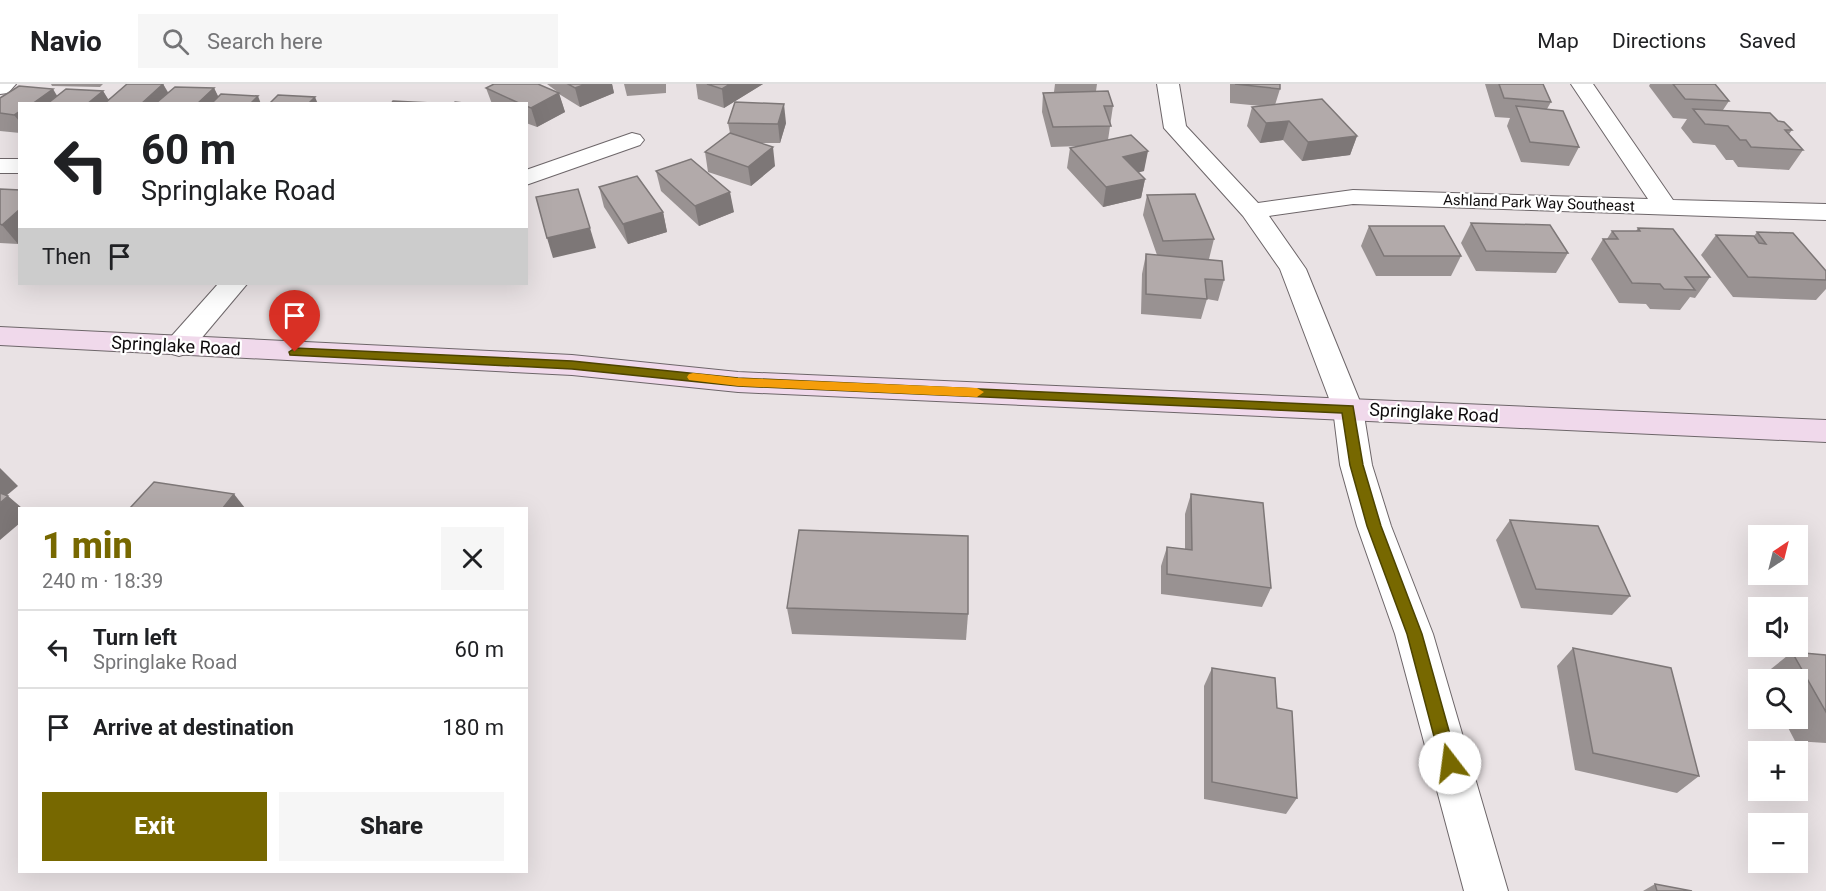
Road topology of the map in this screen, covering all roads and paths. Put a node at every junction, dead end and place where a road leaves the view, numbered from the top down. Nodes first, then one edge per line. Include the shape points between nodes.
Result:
1 (5, 84) edge
2 (1168, 84) edge
3 (1582, 84) edge
4 (0, 88) edge
5 (632, 140) dead end
6 (0, 166) edge
7 (18, 166) edge
8 (528, 177) edge
9 (1666, 207) junction
10 (1252, 211) junction
11 (1826, 212) edge
12 (232, 285) edge
13 (0, 336) edge
14 (179, 346) junction
15 (1348, 409) junction
16 (1826, 431) edge
17 (1486, 891) edge

1 - 4 street
2 - 10 street via 1175,128
3 - 9 street
5 - 8 street
6 - 7 street
9 - 10 street, Ashland Park Way Southeast via 1353,198
9 - 11 street, Ashland Park Way Southeast
10 - 15 street via 1293,269
12 - 14 street
13 - 14 street, Springlake Road
14 - 15 street, Springlake Road via 572,365 738,382
15 - 16 street, Springlake Road
15 - 17 street via 1356,465 1414,634

